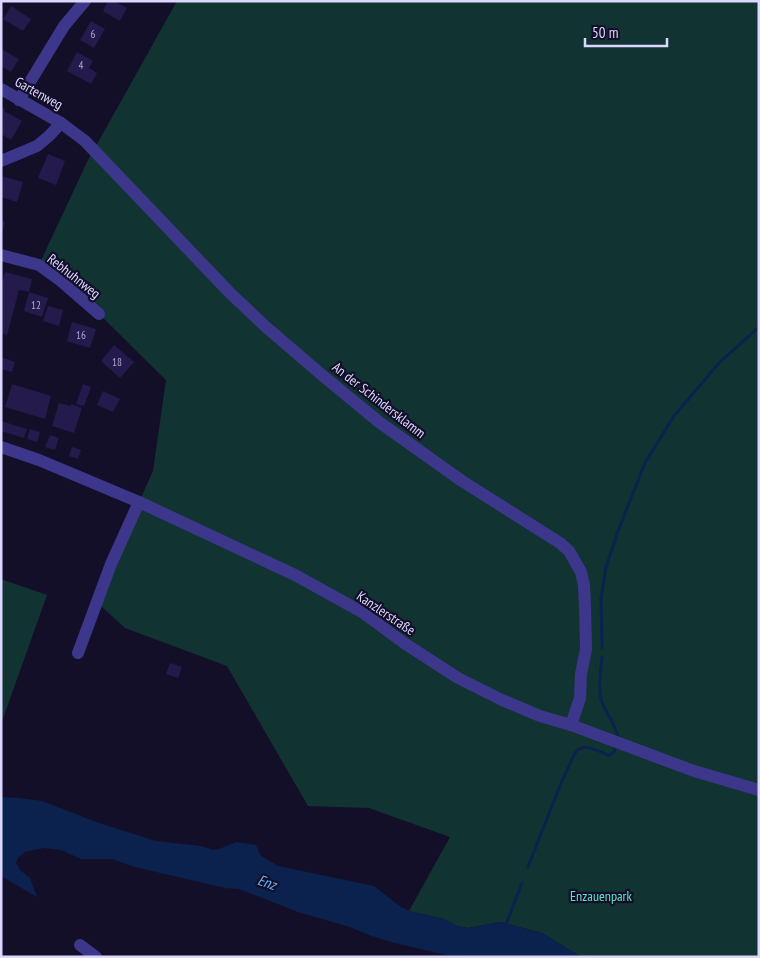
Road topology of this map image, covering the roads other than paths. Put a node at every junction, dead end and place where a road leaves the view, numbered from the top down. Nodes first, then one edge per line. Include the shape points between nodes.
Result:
1 (85, 1) edge
2 (1, 90) edge
3 (19, 100) junction
4 (62, 123) junction
5 (1, 161) edge
6 (1, 255) edge
7 (99, 314) dead end
8 (1, 447) edge
9 (139, 502) junction
10 (78, 653) dead end
11 (571, 726) junction
12 (759, 790) edge
13 (80, 945) dead end
14 (96, 957) edge

1 - 3 street via 64,26
2 - 3 street, Gartenweg
3 - 4 street, Gartenweg
4 - 5 street via 37,146
4 - 11 street, An der Schindersklamm via 85,141 230,293 322,375 379,422 462,481 570,551 584,585 586,628 580,698
6 - 7 street, Rebhuhnweg via 38,265
8 - 9 street, Kanzlerstraße
9 - 10 street
9 - 11 street, Kanzlerstraße via 295,575 362,612 458,678 502,700
11 - 12 street, Kanzlerstraße via 694,771
13 - 14 street

